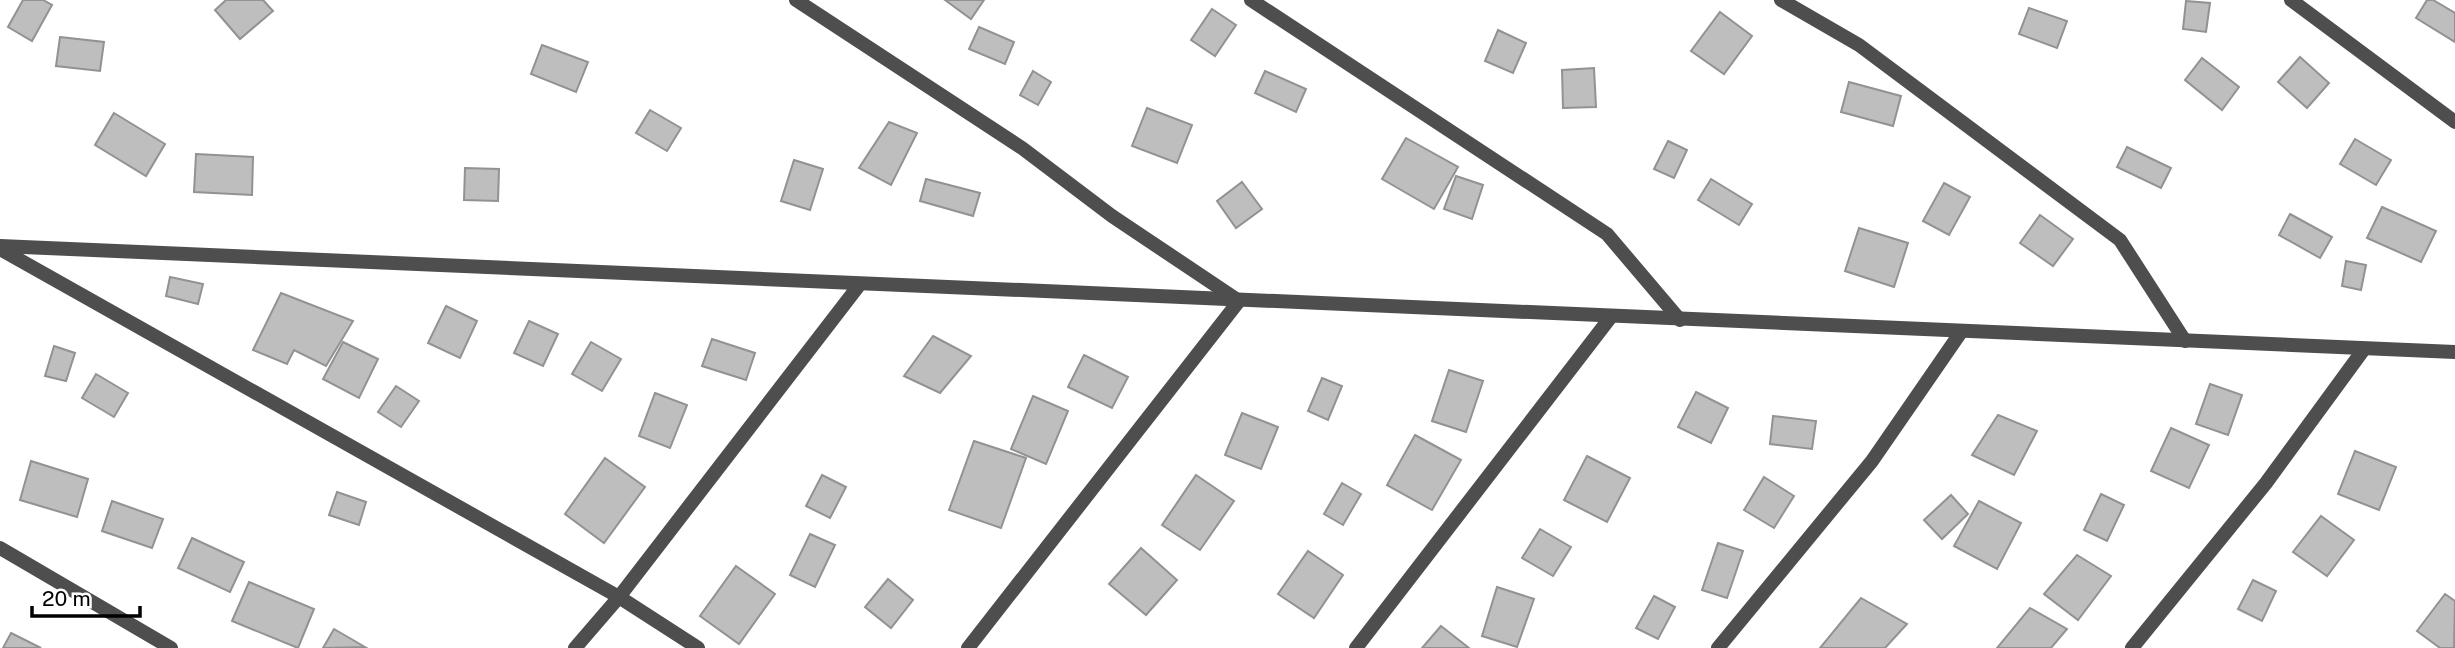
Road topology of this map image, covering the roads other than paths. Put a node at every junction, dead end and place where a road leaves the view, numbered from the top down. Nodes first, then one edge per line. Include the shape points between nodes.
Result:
1 (796, 0) edge
2 (1251, 0) edge
3 (1781, 0) edge
4 (2291, 0) edge
5 (2455, 122) edge
6 (0, 248) edge
7 (860, 284) junction
8 (1239, 301) junction
9 (1610, 318) junction
10 (1680, 320) junction
11 (1961, 332) junction
12 (2185, 341) junction
13 (2364, 349) junction
14 (2455, 352) edge
15 (0, 548) edge
16 (619, 597) junction
17 (171, 648) edge
18 (575, 648) edge
19 (698, 648) edge
20 (968, 648) edge
21 (1356, 648) edge
22 (1718, 648) edge
23 (2132, 648) edge

1 - 8 street via 1022,148 1112,216
2 - 10 street via 1606,234
3 - 12 street via 1859,45 2120,240
4 - 5 street
6 - 7 street
6 - 16 street
7 - 8 street
7 - 16 street
8 - 9 street
8 - 20 street
9 - 10 street
9 - 21 street
10 - 11 street
11 - 12 street
11 - 22 street via 1872,461
12 - 13 street
13 - 14 street
13 - 23 street via 2266,484
15 - 17 street
16 - 18 street
16 - 19 street

